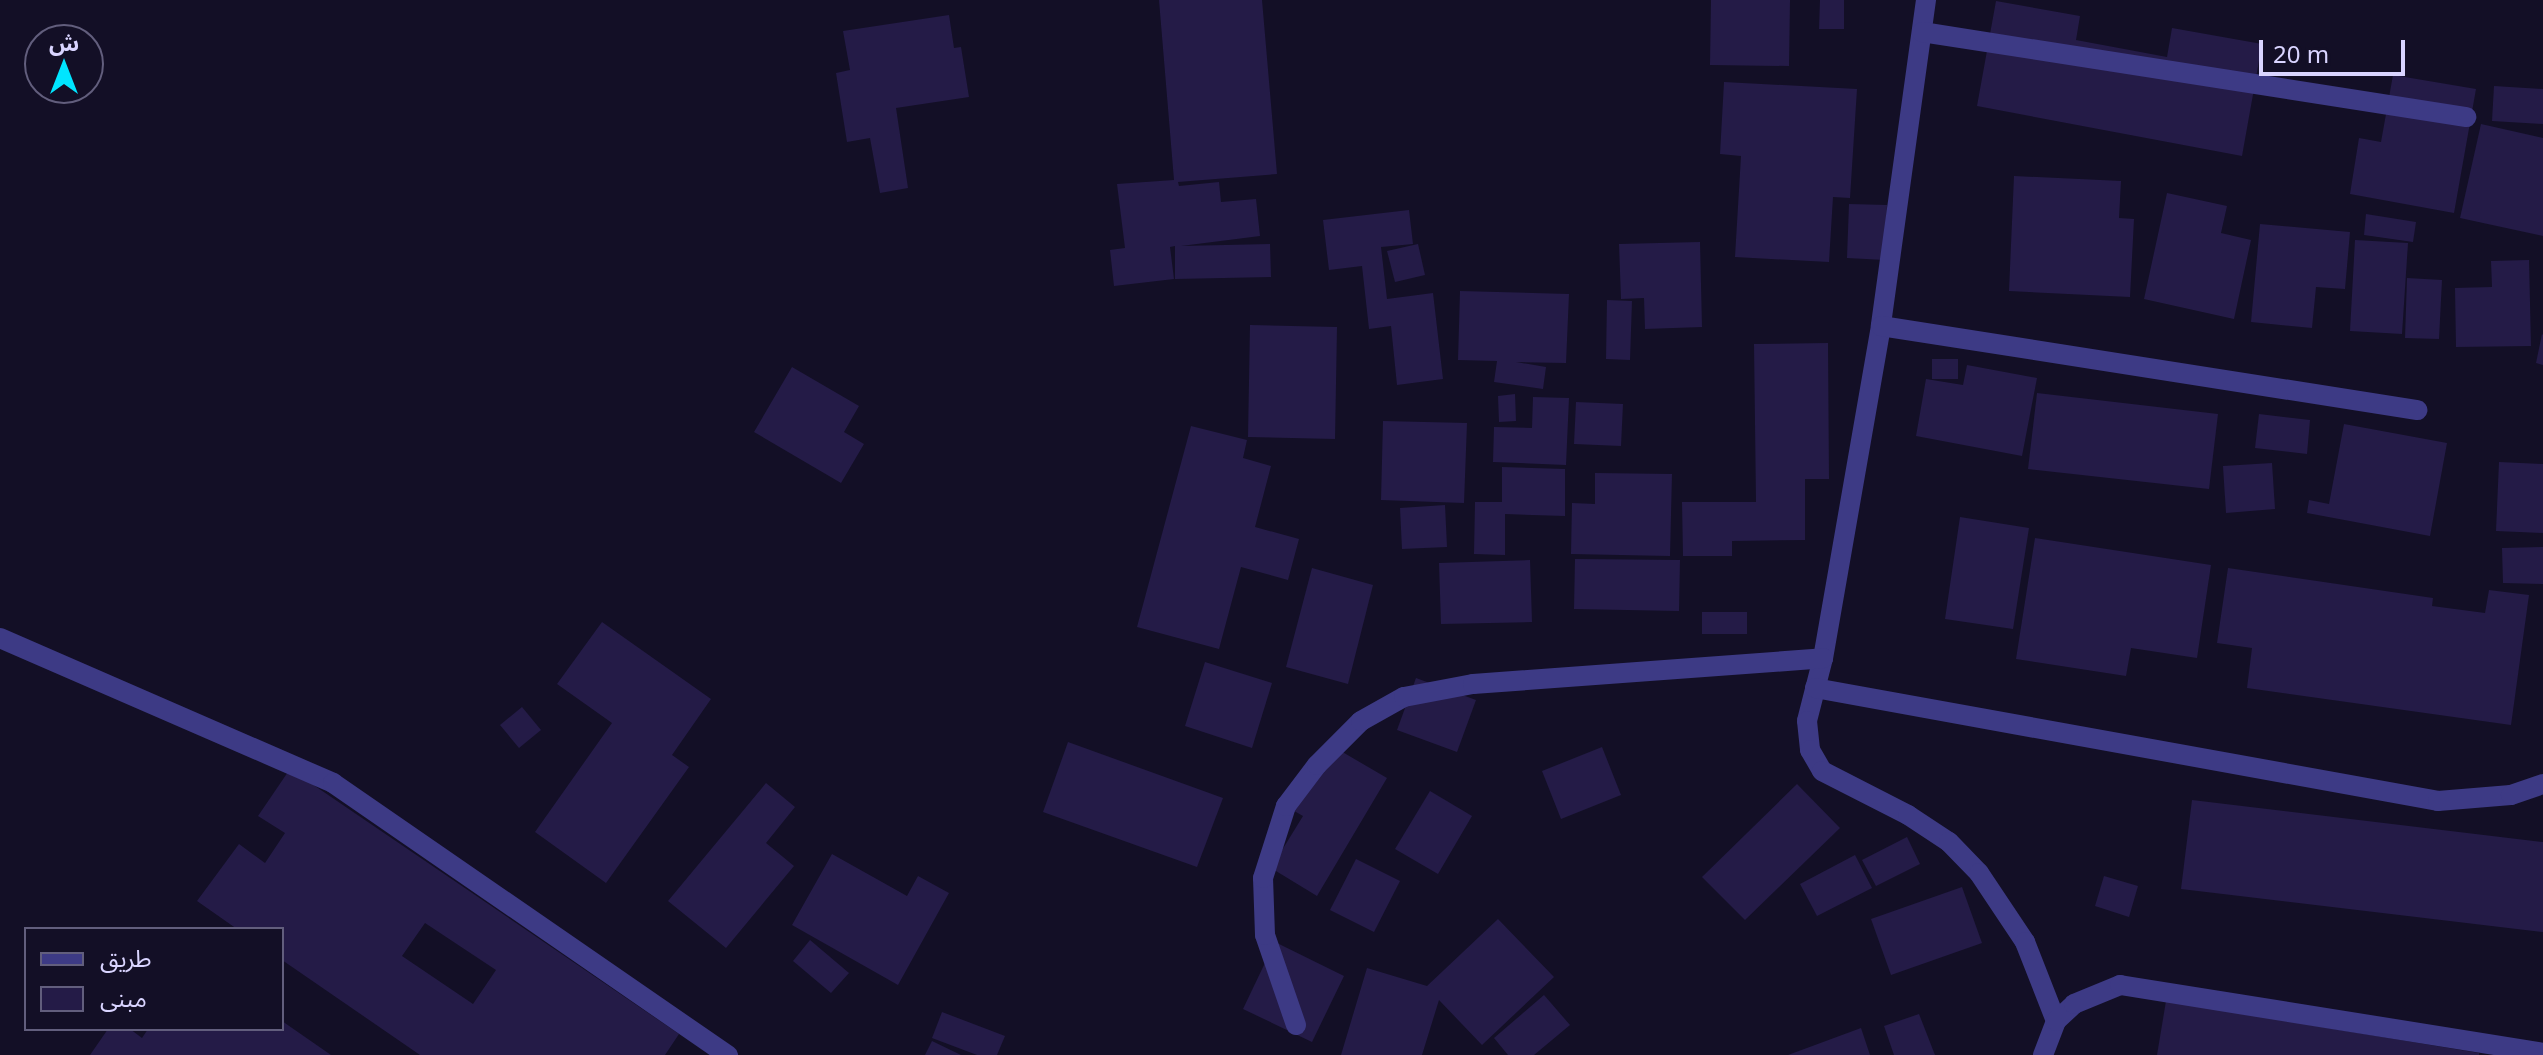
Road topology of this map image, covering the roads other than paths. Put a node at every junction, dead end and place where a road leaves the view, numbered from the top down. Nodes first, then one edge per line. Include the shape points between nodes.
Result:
1 (1926, 0) edge
2 (1922, 32) junction
3 (2466, 117) dead end
4 (1881, 326) junction
5 (2417, 410) dead end
6 (0, 638) edge
7 (1823, 658) junction
8 (1815, 688) junction
9 (2543, 784) edge
10 (2056, 1021) junction
11 (1296, 1025) dead end
12 (2543, 1053) edge
13 (728, 1055) edge
14 (2043, 1055) edge

1 - 2 street
2 - 3 street
2 - 4 street
4 - 5 street
4 - 7 street
6 - 13 street via 333,783
7 - 8 street
7 - 11 street via 1473,684 1404,697 1361,721 1286,806 1263,878 1265,935
8 - 9 street via 2438,801 2511,795
8 - 10 street via 1807,721 1810,750 1822,771 1908,815 1959,852 2025,942
10 - 12 street via 2095,991 2120,985
10 - 14 street

